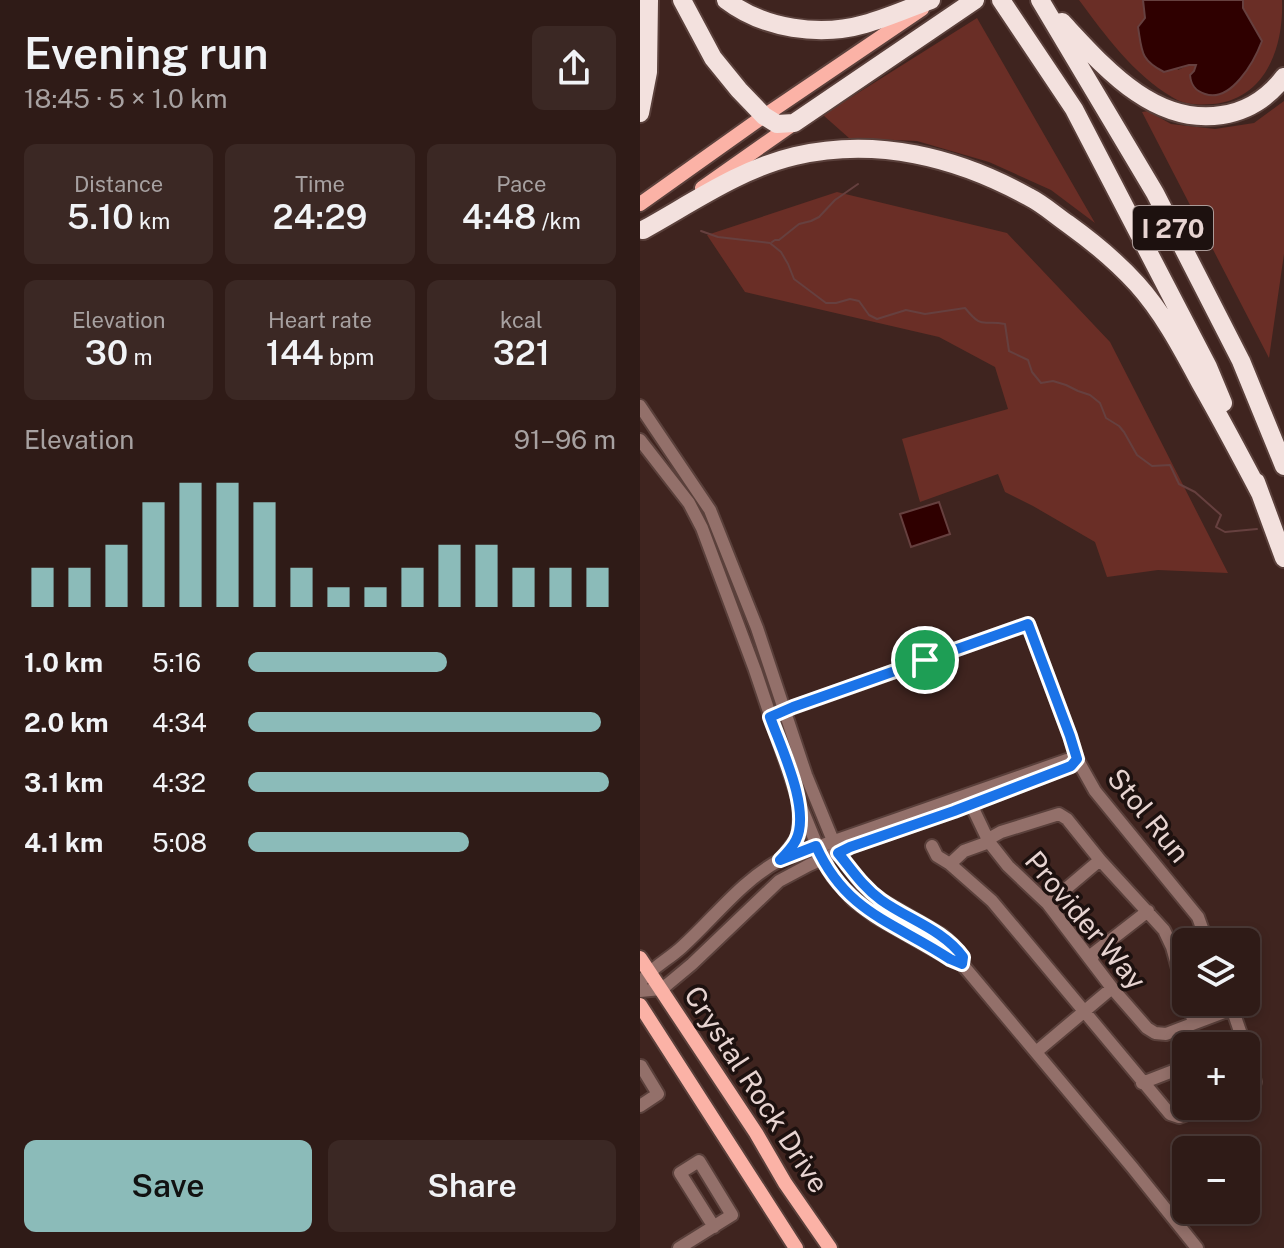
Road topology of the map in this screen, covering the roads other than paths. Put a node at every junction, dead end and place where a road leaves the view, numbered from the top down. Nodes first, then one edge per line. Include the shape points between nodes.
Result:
1 (649, 0) edge
2 (682, 0) edge
3 (726, 0) edge
4 (933, 0) edge
5 (975, 0) edge
6 (1001, 0) edge
7 (1041, 0) edge
8 (1284, 77) edge
9 (640, 113) edge
10 (764, 116) junction
11 (794, 123) junction
12 (640, 204) edge
13 (642, 231) edge
14 (640, 406) edge
15 (640, 440) edge
16 (1284, 466) edge
17 (1260, 493) junction
18 (1284, 558) edge
19 (784, 710) junction
20 (770, 717) junction
21 (1077, 759) junction
22 (970, 800) junction
23 (800, 804) junction
24 (989, 842) junction
25 (816, 846) junction
26 (932, 846) dead end
27 (835, 847) junction
28 (780, 860) junction
29 (823, 860) junction
30 (1100, 860) junction
31 (950, 864) junction
32 (1048, 904) junction
33 (1148, 911) junction
34 (1202, 928) edge
35 (1172, 951) edge
36 (640, 958) edge
37 (1092, 959) junction
38 (962, 964) junction
39 (644, 977) edge
40 (1112, 988) junction
41 (661, 989) junction
42 (640, 991) edge
43 (640, 1005) edge
44 (1084, 1011) junction
45 (1192, 1016) edge
46 (1208, 1016) edge
47 (1194, 1023) junction
48 (1036, 1052) junction
49 (640, 1067) edge
50 (1172, 1071) edge
51 (1142, 1083) junction
52 (640, 1106) edge
53 (1172, 1115) edge
54 (714, 1227) junction
55 (679, 1248) edge
56 (796, 1248) edge
57 (830, 1248) edge
58 (1197, 1248) edge

1 - 9 highway via 648,72
2 - 10 highway via 713,58
3 - 4 highway via 776,24 814,30 865,24
4 - 10 main road
5 - 11 highway
6 - 17 highway, I 270 via 1074,109 1208,367
7 - 8 highway via 1128,88 1187,116 1247,109
7 - 16 highway, I 270 via 1155,193 1241,361
10 - 11 highway via 777,124
10 - 12 main road
11 - 13 main road
13 - 17 highway via 740,176 796,156 888,149 994,178 1078,231 1138,285 1166,323
14 - 19 street via 710,510
15 - 20 street via 702,528
17 - 18 highway, I 270
19 - 20 street
19 - 21 street, Stol Run via 1028,624
19 - 27 street
20 - 23 street
21 - 22 street via 1071,766
21 - 34 street, Stol Run via 1095,791
22 - 24 street, Provider Way
22 - 27 street via 850,847
23 - 25 street
23 - 28 street via 798,837
24 - 30 street via 1001,832 1059,814
24 - 31 street via 964,851
24 - 32 street, Provider Way
25 - 27 street
25 - 28 street
25 - 29 street
26 - 31 street
27 - 29 street
27 - 38 street via 865,888 942,935 963,957
28 - 39 street via 753,877
29 - 38 street via 853,900
29 - 41 street via 779,881
30 - 32 street
30 - 33 street
31 - 44 street via 992,901
32 - 37 street, Provider Way
33 - 35 street
33 - 37 street
36 - 39 main road, Crystal Rock Drive
37 - 40 street, Provider Way
38 - 48 street
39 - 41 main road, Crystal Rock Drive
40 - 44 street
40 - 47 street, Provider Way via 1155,1033
41 - 42 street
41 - 57 main road, Crystal Rock Drive
43 - 56 main road, Crystal Rock Drive
44 - 48 street
44 - 51 street
45 - 47 street
46 - 47 street, Provider Way
48 - 58 street
49 - 52 street via 658,1094
50 - 51 street
51 - 53 street
54 - 54 street via 732,1215 699,1161 680,1173
54 - 55 street

